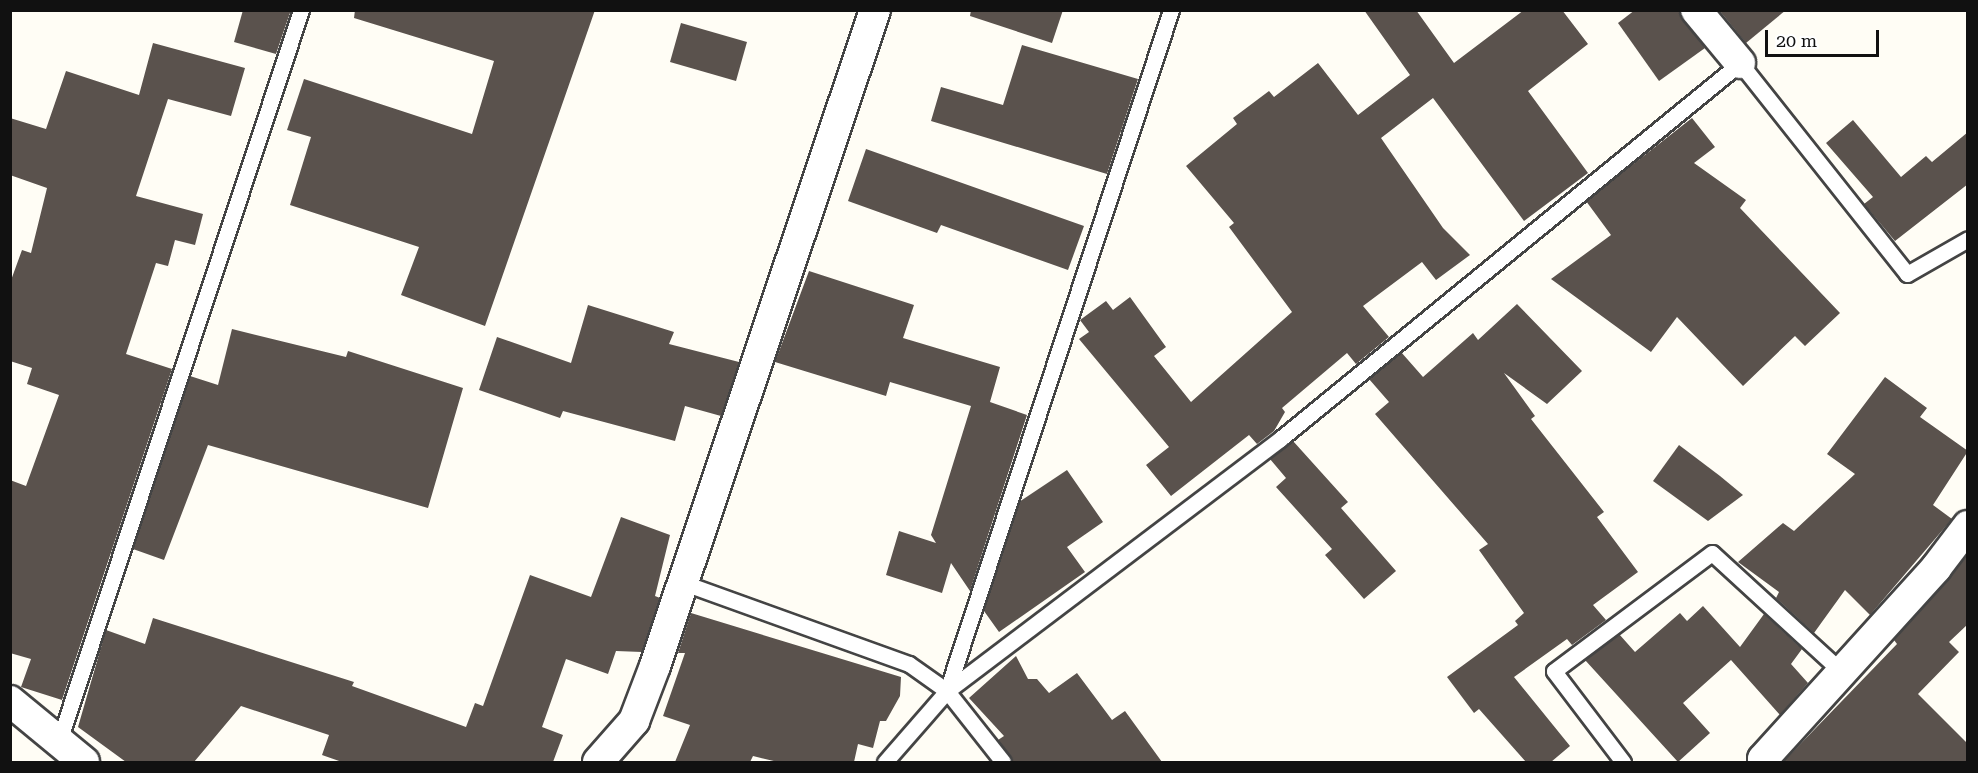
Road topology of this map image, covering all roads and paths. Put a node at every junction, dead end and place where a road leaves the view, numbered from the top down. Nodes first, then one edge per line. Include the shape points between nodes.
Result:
1 (301, 10) edge
2 (875, 10) edge
3 (1171, 10) edge
4 (1696, 10) edge
5 (1740, 63) junction
6 (1968, 239) edge
7 (1968, 526) edge
8 (684, 583) junction
9 (1842, 672) junction
10 (948, 691) junction
11 (10, 701) edge
12 (59, 741) junction
13 (1763, 761) edge
14 (84, 762) edge
15 (598, 762) edge
16 (885, 762) edge
17 (1003, 762) edge
18 (1623, 762) edge

1 - 12 lane
2 - 8 street
3 - 10 lane
4 - 5 street
5 - 6 lane via 1907,274
5 - 10 lane via 1280,439
7 - 9 street
8 - 10 lane via 876,650
8 - 15 street via 634,721
9 - 13 street
9 - 18 lane via 1712,553 1554,671
10 - 16 lane
10 - 17 lane
11 - 12 street
12 - 14 street

